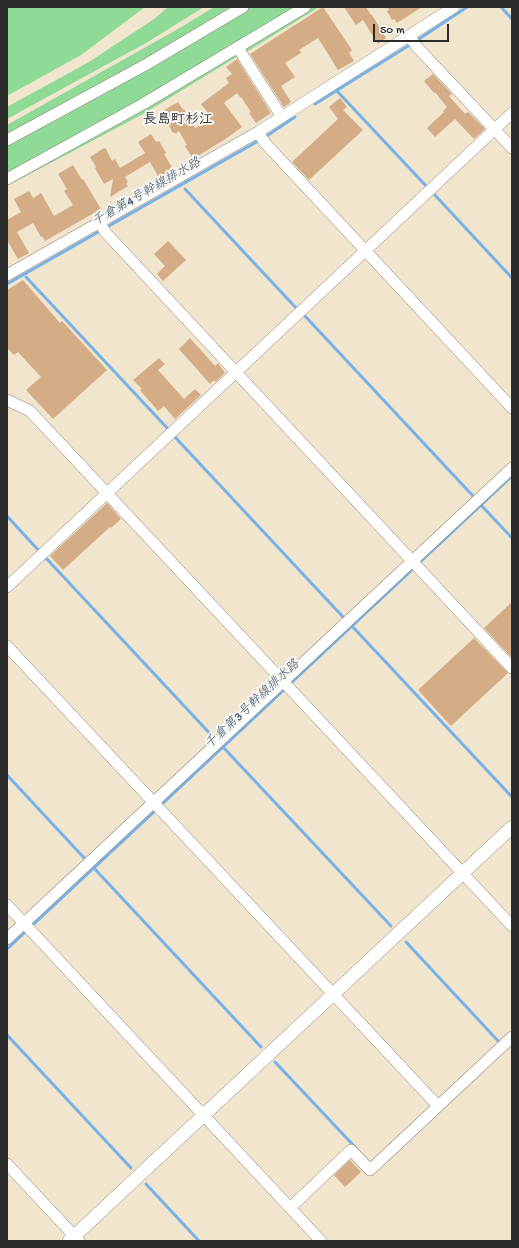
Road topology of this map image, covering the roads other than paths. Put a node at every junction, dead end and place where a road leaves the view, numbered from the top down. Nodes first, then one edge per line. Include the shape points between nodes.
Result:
1 (243, 7) edge
2 (305, 7) edge
3 (454, 7) edge
4 (412, 41) junction
5 (238, 48) junction
6 (512, 113) edge
7 (282, 117) junction
8 (495, 130) junction
9 (261, 136) junction
10 (7, 140) edge
11 (512, 148) edge
12 (7, 179) edge
13 (102, 227) junction
14 (365, 251) junction
15 (7, 275) edge
16 (236, 372) junction
17 (7, 400) edge
18 (512, 408) edge
19 (512, 468) edge
20 (107, 494) junction
21 (415, 564) junction
22 (7, 587) edge
23 (7, 646) edge
24 (512, 668) edge
25 (286, 685) junction
26 (156, 806) junction
27 (512, 827) edge
28 (462, 874) junction
29 (7, 905) edge
30 (512, 926) edge
31 (28, 927) junction
32 (7, 939) edge
33 (333, 994) junction
34 (512, 1037) edge
35 (438, 1106) junction
36 (203, 1115) junction
37 (7, 1164) edge
38 (290, 1208) junction
39 (74, 1239) edge
40 (322, 1241) edge

1 - 10 street via 147,64
2 - 5 street
3 - 4 street
4 - 7 street
4 - 8 street
5 - 7 street
5 - 12 street
6 - 8 street
7 - 9 street
8 - 11 street
8 - 14 street
9 - 13 street
9 - 14 street
13 - 15 street
13 - 16 street
14 - 16 street
14 - 18 street
16 - 20 street
16 - 21 street
17 - 20 street via 30,411
19 - 21 street
20 - 22 street
20 - 25 street
21 - 24 street
21 - 25 street
23 - 26 street
25 - 26 street
25 - 28 street
26 - 31 street
26 - 33 street
27 - 28 street
28 - 30 street
28 - 33 street
29 - 31 street
31 - 32 street
31 - 36 street
33 - 35 street
33 - 36 street
34 - 35 street
35 - 38 street via 370,1170 352,1150
36 - 38 street
36 - 39 street
37 - 39 street
38 - 40 street

